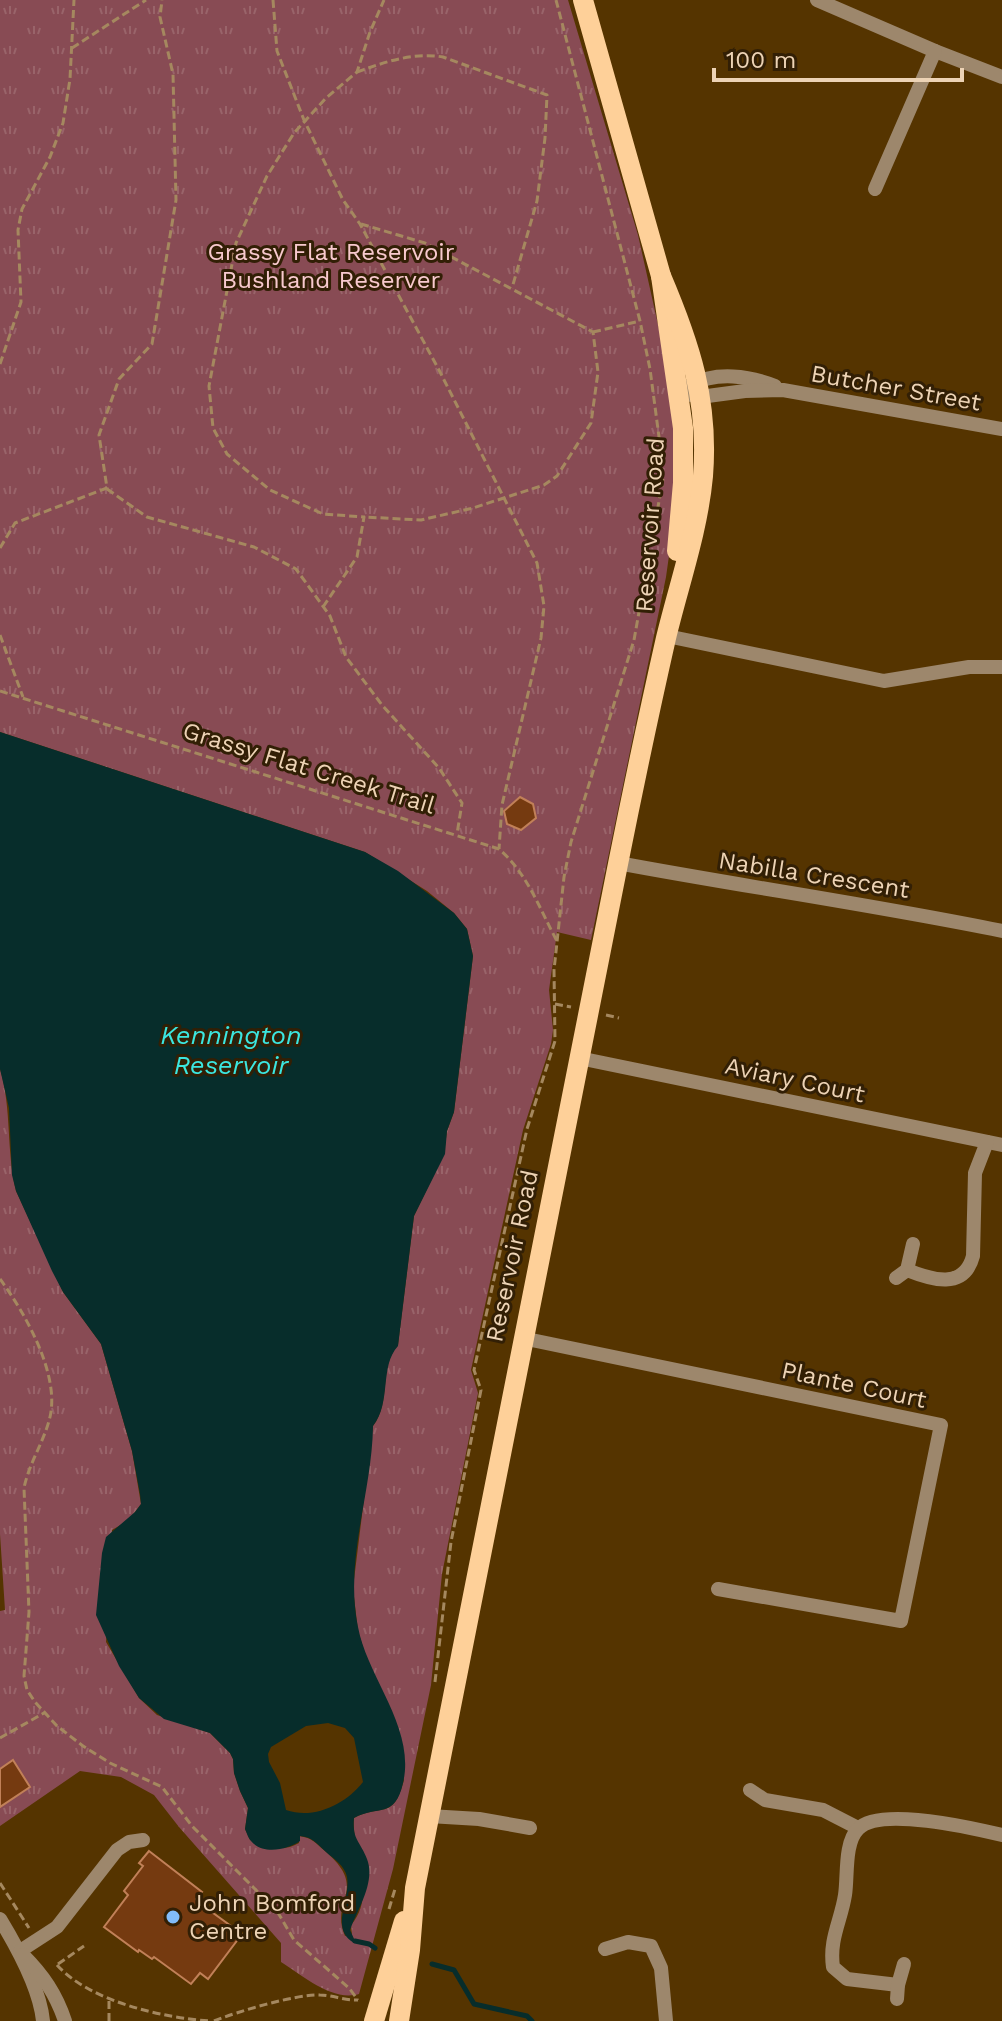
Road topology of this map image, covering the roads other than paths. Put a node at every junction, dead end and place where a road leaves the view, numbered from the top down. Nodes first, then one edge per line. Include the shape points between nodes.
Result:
1 (583, 0) edge
2 (817, 0) edge
3 (935, 51) junction
4 (1002, 77) edge
5 (875, 189) dead end
6 (692, 390) junction
7 (1002, 429) edge
8 (667, 636) junction
9 (1002, 667) edge
10 (618, 863) junction
11 (1002, 931) edge
12 (579, 1058) junction
13 (995, 1144) edge
14 (913, 1244) dead end
15 (522, 1338) junction
16 (718, 1589) dead end
17 (750, 1790) dead end
18 (429, 1816) junction
19 (530, 1828) dead end
20 (858, 1828) junction
21 (1002, 1835) edge
22 (143, 1840) dead end
23 (407, 1883) junction
24 (0, 1919) edge
25 (605, 1949) dead end
26 (20, 1951) junction
27 (904, 1964) dead end
28 (43, 2021) edge
29 (65, 2021) edge
30 (374, 2021) edge
31 (399, 2021) edge
32 (666, 2021) edge

1 - 6 main road, Reservoir Road
2 - 3 street
3 - 4 street
3 - 5 street
6 - 7 street, Butcher Street via 745,377 783,390
6 - 8 main road, Reservoir Road via 683,428 683,483
8 - 9 street via 884,681
8 - 10 main road, Reservoir Road
10 - 11 street, Nabilla Crescent
10 - 12 main road, Reservoir Road
12 - 13 street, Aviary Court
12 - 15 main road, Reservoir Road
13 - 14 street via 975,1173 971,1265 951,1280 902,1274
15 - 16 street, Plante Court via 941,1425 901,1621
15 - 18 main road, Reservoir Road
17 - 20 street via 765,1800 823,1810
18 - 19 street
18 - 23 main road, Reservoir Road
20 - 21 street via 876,1819 951,1823
20 - 27 street via 850,1843 845,1898 830,1950 833,1967 847,1979 898,1992
22 - 26 street via 117,1850 57,1927
23 - 30 main road, Reservoir Road
23 - 31 main road, Reservoir Road via 410,1950
24 - 26 street
25 - 32 street via 628,1942 651,1946 661,1968
26 - 28 street
26 - 29 street via 42,1974

